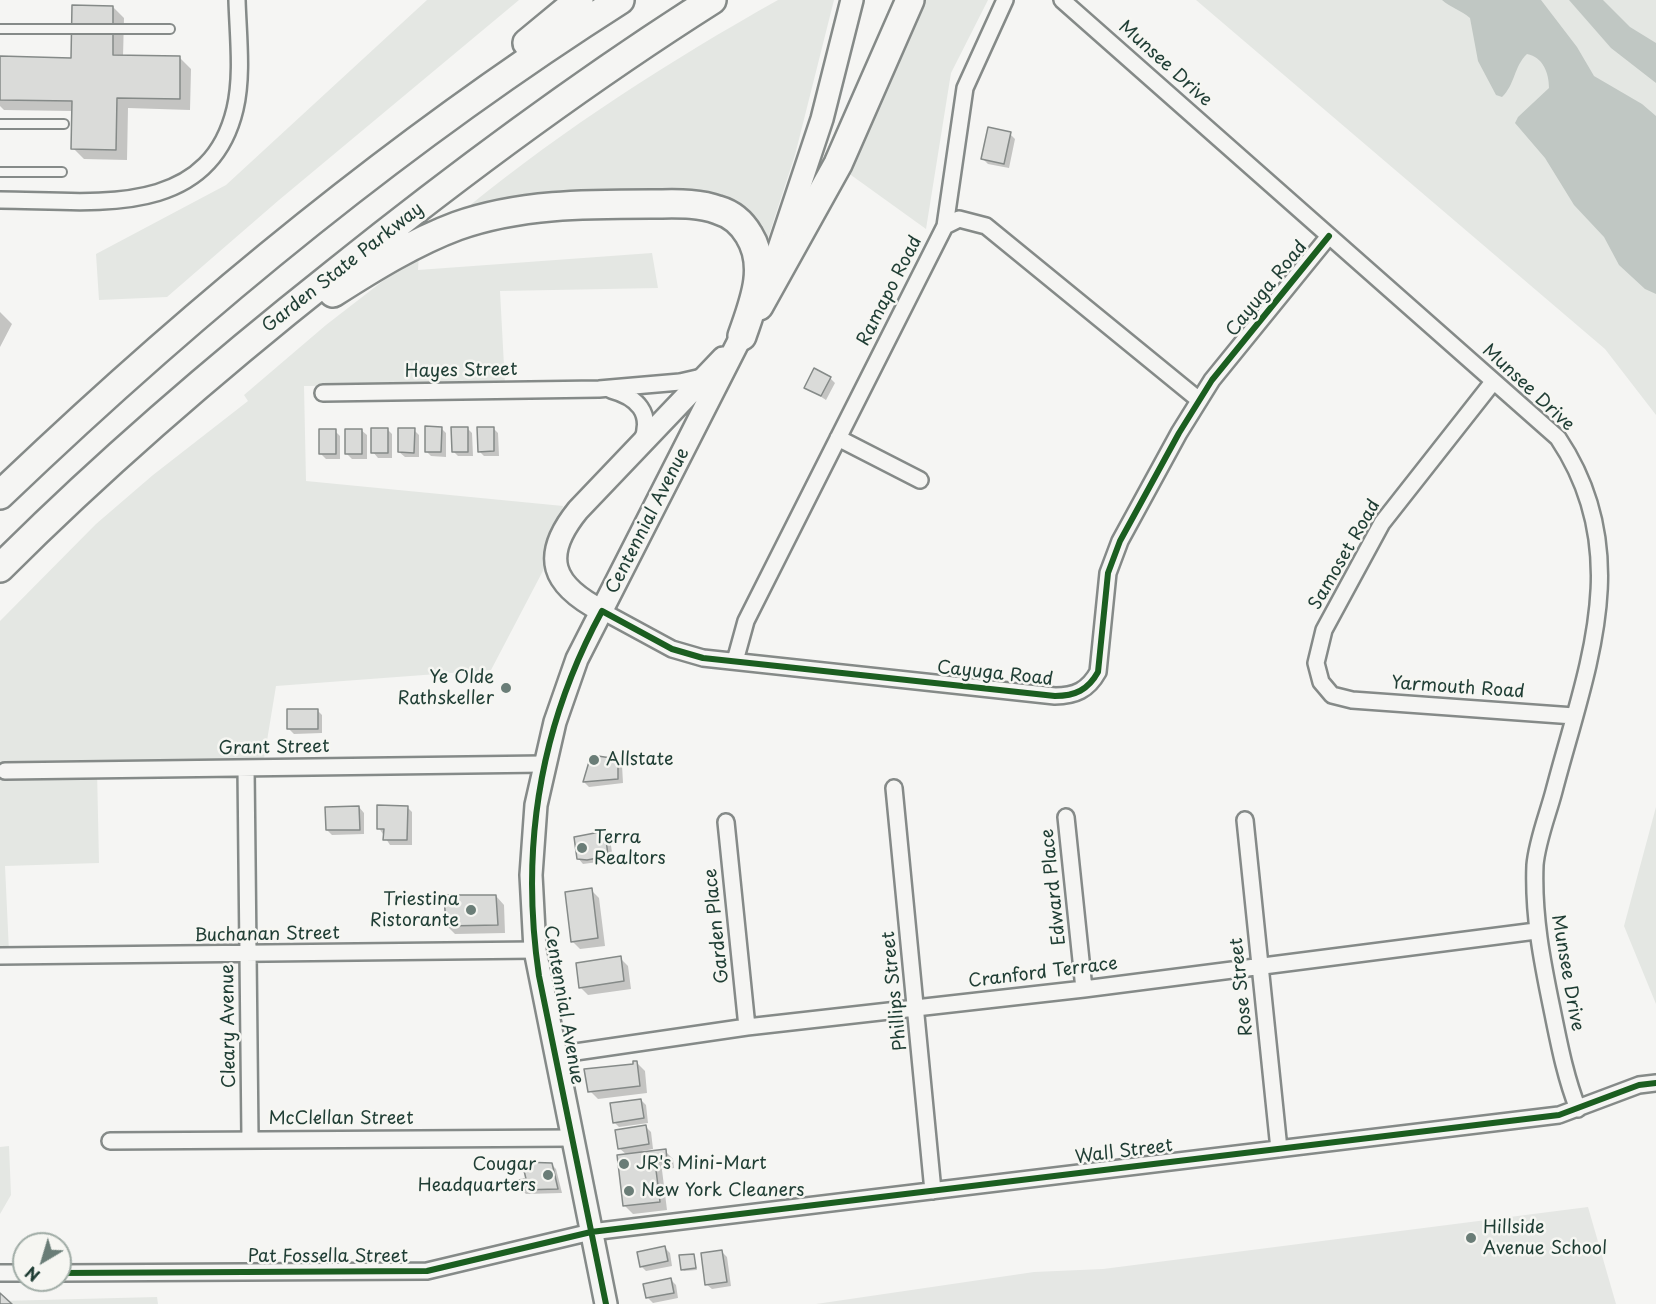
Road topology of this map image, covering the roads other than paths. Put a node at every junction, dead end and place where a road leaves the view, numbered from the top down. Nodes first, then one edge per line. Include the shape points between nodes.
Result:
1 (237, 0) edge
2 (579, 0) edge
3 (620, 0) edge
4 (712, 0) edge
5 (852, 0) edge
6 (910, 0) edge
7 (1005, 0) edge
8 (1062, 0) edge
9 (0, 29) edge
10 (170, 29) dead end
11 (0, 124) edge
12 (63, 124) dead end
13 (0, 172) edge
14 (62, 172) dead end
15 (0, 200) edge
16 (324, 212) junction
17 (945, 226) junction
18 (1329, 236) junction
19 (742, 336) junction
20 (708, 375) junction
21 (1493, 382) junction
22 (599, 389) junction
23 (323, 393) dead end
24 (186, 396) junction
25 (1199, 400) junction
26 (838, 438) junction
27 (640, 446) junction
28 (920, 480) dead end
29 (0, 495) edge
30 (0, 568) edge
31 (602, 611) junction
32 (735, 662) junction
33 (1340, 697) joint
34 (1574, 716) junction
35 (544, 764) junction
36 (246, 768) junction
37 (5, 771) dead end
38 (894, 788) dead end
39 (1066, 817) dead end
40 (1245, 820) dead end
41 (726, 822) dead end
42 (1536, 931) junction
43 (536, 950) junction
44 (247, 955) junction
45 (0, 956) edge
46 (1259, 965) junction
47 (1084, 989) junction
48 (917, 1007) junction
49 (747, 1027) junction
50 (555, 1055) junction
51 (1656, 1083) edge
52 (1578, 1109) junction
53 (250, 1138) junction
54 (572, 1138) junction
55 (110, 1141) dead end
56 (1279, 1149) junction
57 (933, 1191) junction
58 (591, 1232) junction
59 (72, 1273) edge
60 (606, 1304) edge

1 - 15 street via 235,110 213,155 195,173 168,190 138,200
2 - 16 highway
3 - 16 highway via 493,86
4 - 24 highway, Garden State Parkway via 593,79 457,178
5 - 19 main road, Centennial Avenue via 830,93 800,192
6 - 19 highway via 834,172
7 - 17 street via 966,88
8 - 18 street, Munsee Drive
9 - 10 lane
11 - 12 lane
13 - 14 lane
16 - 29 highway via 79,419
17 - 25 street, Ramapo Road via 959,219 986,226
17 - 26 street, Ramapo Road
18 - 21 street, Munsee Drive
18 - 25 street, Cayuga Road
19 - 20 main road
19 - 24 highway via 755,296 759,267 751,237 731,216 710,207 684,204 548,207 472,221 416,245 304,312
19 - 31 main road, Centennial Avenue
20 - 22 street, Hayes Street via 680,382
20 - 27 main road
21 - 33 street, Samoset Road via 1382,523 1324,630 1316,663 1321,682 1332,695
21 - 34 street, Munsee Drive via 1558,438 1577,467 1591,506 1600,553 1599,604
22 - 23 street, Hayes Street
22 - 27 street, Hayes Street via 629,396 642,407 647,421
24 - 30 highway, Garden State Parkway
25 - 32 street, Cayuga Road via 1120,541 1108,573 1098,672 1082,691 1055,696
26 - 28 street
26 - 32 street, Ramapo Road via 746,621
27 - 31 main road via 578,510 557,544 557,566 563,582 574,595
31 - 32 street, Cayuga Road via 683,653
31 - 35 main road, Centennial Avenue via 570,675
33 - 34 street, Yarmouth Road
34 - 42 street, Munsee Drive via 1535,863
35 - 36 street, Grant Street
35 - 43 main road, Centennial Avenue via 532,855 531,905
36 - 37 street, Grant Street
36 - 44 street, Cleary Avenue
38 - 48 street, Phillips Street
39 - 47 street, Edward Place
40 - 46 street, Rose Street
41 - 49 street, Garden Place
42 - 46 street, Cranford Terrace
42 - 52 street, Munsee Drive via 1566,1079
43 - 44 street, Buchanan Street
43 - 50 main road, Centennial Avenue
44 - 45 street, Buchanan Street
44 - 53 street, Cleary Avenue
46 - 47 street, Cranford Terrace
46 - 56 street, Rose Street
47 - 48 street, Cranford Terrace
48 - 49 street, Cranford Terrace
48 - 57 street, Phillips Street
49 - 50 street, Cranford Terrace
50 - 54 main road, Centennial Avenue
51 - 52 street, Wall Street via 1639,1085
52 - 56 street, Wall Street via 1551,1117
53 - 54 street, McClellan Street
53 - 55 street, McClellan Street
54 - 58 main road, Centennial Avenue
56 - 57 street, Wall Street
57 - 58 street, Wall Street
58 - 59 street, Pat Fossella Street via 415,1272
58 - 60 main road, Centennial Avenue

